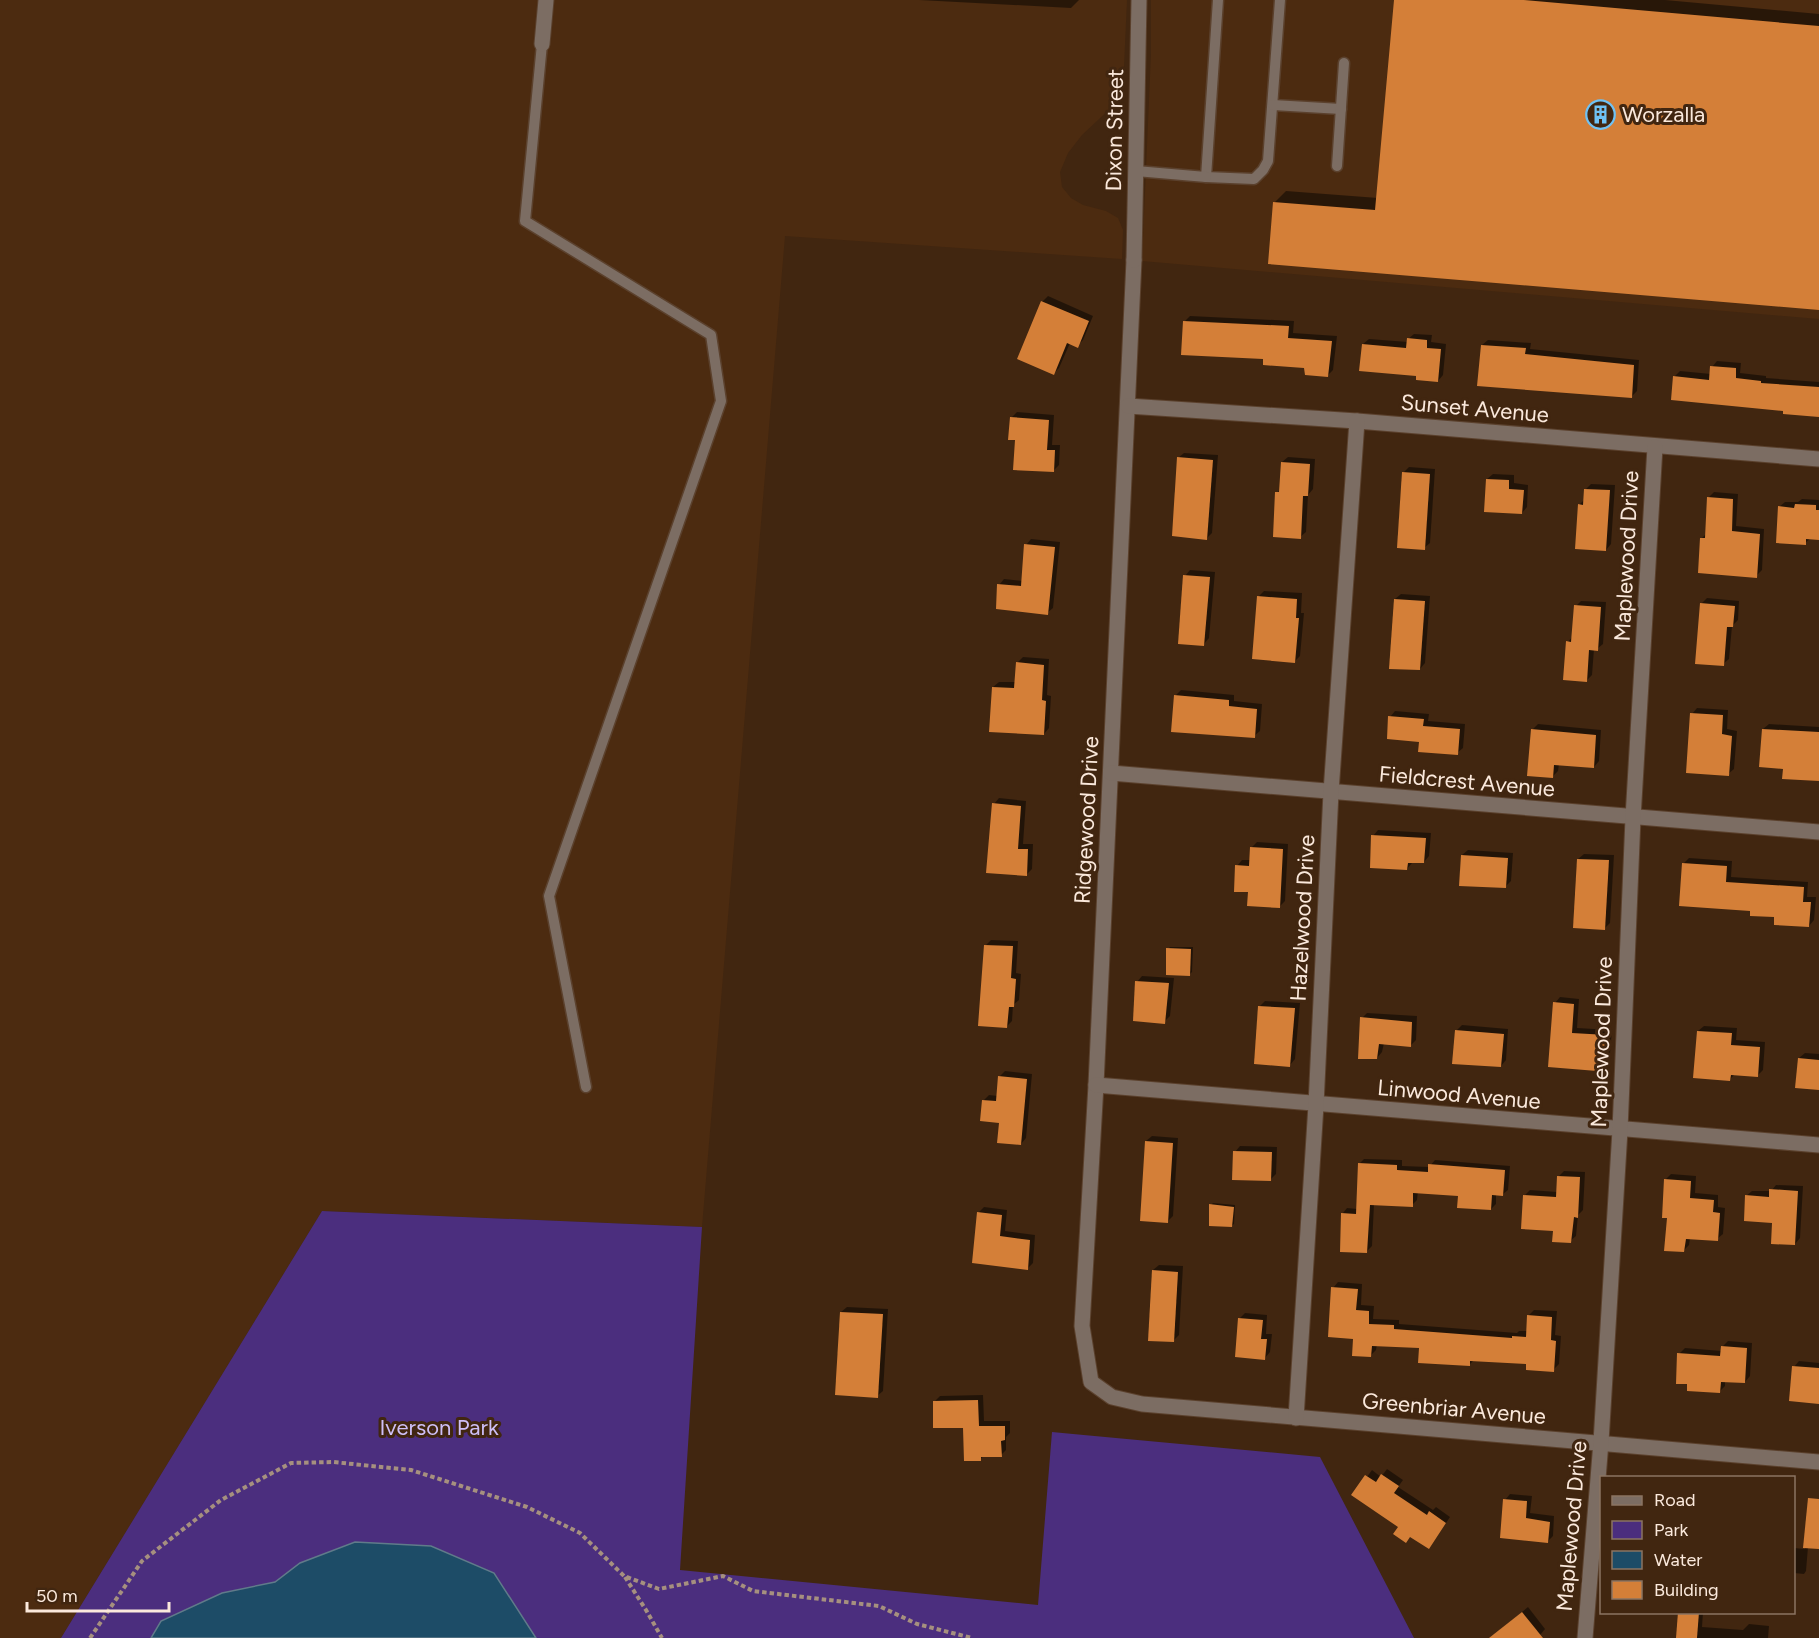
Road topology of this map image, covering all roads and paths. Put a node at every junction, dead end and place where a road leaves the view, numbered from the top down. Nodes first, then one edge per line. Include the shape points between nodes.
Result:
1 (546, 0) edge
2 (1139, 0) edge
3 (1218, 0) edge
4 (1280, 0) edge
5 (542, 44) joint
6 (1344, 63) dead end
7 (1273, 105) junction
8 (1341, 109) junction
9 (1337, 165) dead end
10 (1136, 171) junction
11 (1206, 177) junction
12 (1134, 260) joint
13 (1128, 406) junction
14 (1357, 421) junction
15 (1655, 447) junction
16 (1819, 459) edge
17 (1111, 773) junction
18 (1331, 792) junction
19 (1633, 818) junction
20 (1819, 832) edge
21 (1096, 1085) junction
22 (586, 1087) dead end
23 (1316, 1105) junction
24 (1620, 1130) junction
25 (1819, 1145) edge
26 (1091, 1382) joint
27 (1296, 1418) junction
28 (1601, 1442) junction
29 (1819, 1462) edge
30 (624, 1576) junction
31 (90, 1638) edge
32 (662, 1638) edge
33 (972, 1638) edge
34 (1585, 1638) edge

1 - 5 street
2 - 10 street, Dixon Street
3 - 11 lane
4 - 7 lane
5 - 22 lane via 525,221 711,334 721,401 549,896
6 - 8 lane
7 - 8 lane
7 - 11 lane via 1268,161 1263,170 1254,179
8 - 9 lane
10 - 11 lane
10 - 12 street, Dixon Street
12 - 13 street, Ridgewood Drive
13 - 14 street, Sunset Avenue
13 - 17 street, Ridgewood Drive
14 - 15 street, Sunset Avenue
14 - 18 street, Hazelwood Drive
15 - 16 street, Sunset Avenue
15 - 19 street, Maplewood Drive
17 - 18 street, Fieldcrest Avenue
17 - 21 street, Ridgewood Drive
18 - 19 street, Fieldcrest Avenue
18 - 23 street, Hazelwood Drive
19 - 20 street, Fieldcrest Avenue
19 - 24 street, Maplewood Drive
21 - 23 street, Linwood Avenue
21 - 26 street, Ridgewood Drive via 1082,1326
23 - 24 street, Linwood Avenue
23 - 27 street, Hazelwood Drive
24 - 25 street, Linwood Avenue
24 - 28 street, Maplewood Drive
26 - 27 street, Greenbriar Avenue via 1112,1397 1143,1404
27 - 28 street, Greenbriar Avenue
28 - 29 street, Greenbriar Avenue
28 - 34 street, Maplewood Drive
30 - 31 path via 580,1533 527,1507 411,1470 333,1462 291,1463 221,1500 142,1561
30 - 32 path
30 - 33 path via 659,1589 723,1576 753,1591 879,1606 917,1623

